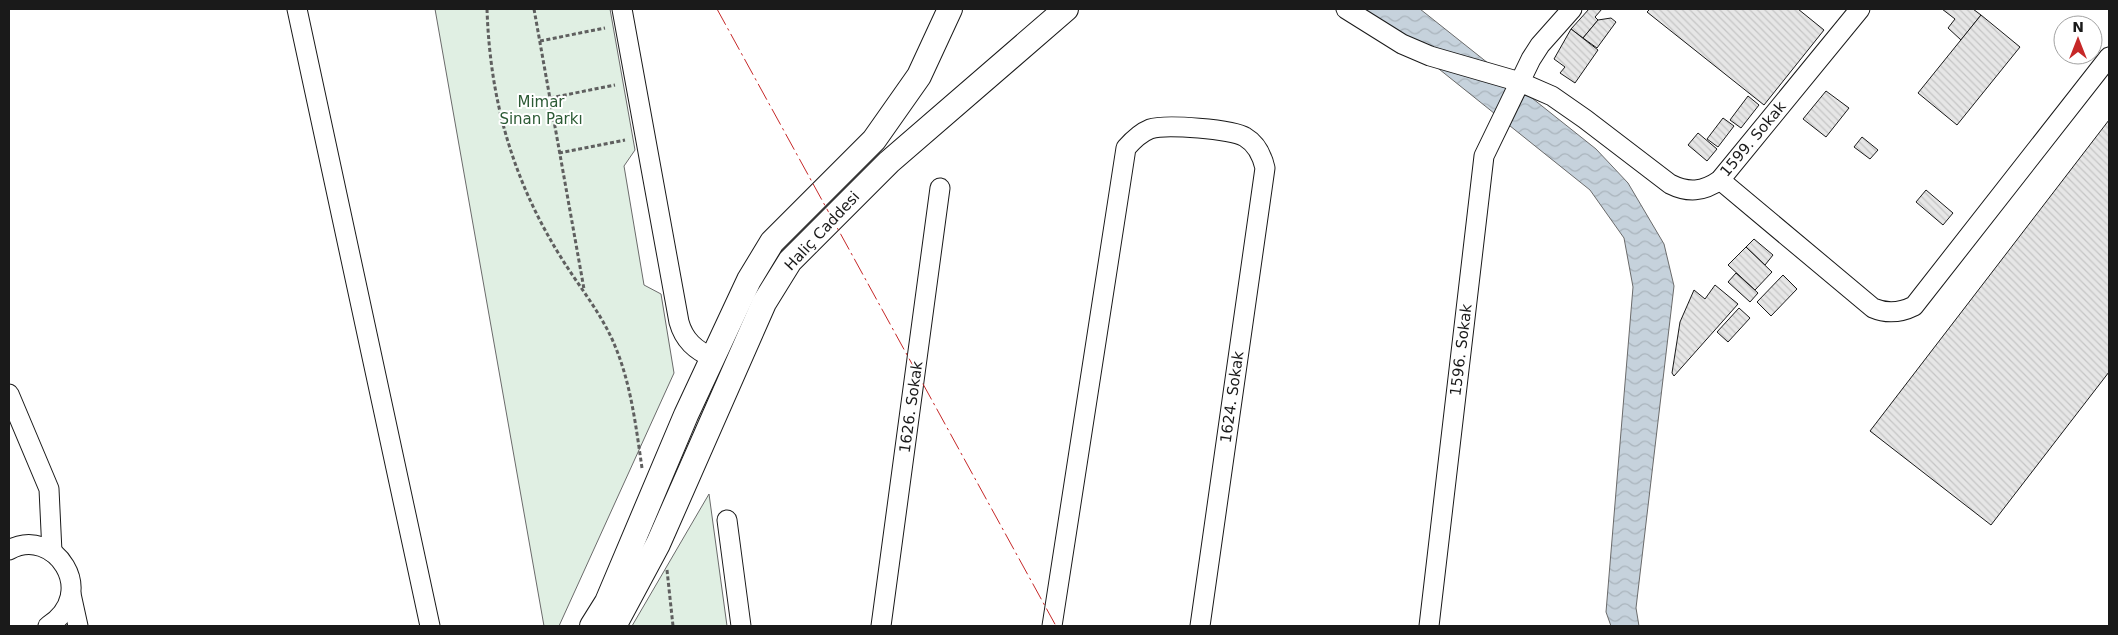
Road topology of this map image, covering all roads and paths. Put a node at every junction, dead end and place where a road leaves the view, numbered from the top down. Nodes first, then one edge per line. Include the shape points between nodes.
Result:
1 (297, 9) edge
2 (488, 9) edge
3 (534, 9) edge
4 (622, 9) edge
5 (950, 9) edge
6 (1066, 9) edge
7 (1346, 9) edge
8 (1572, 9) edge
9 (1860, 9) edge
10 (605, 28) dead end
11 (540, 41) junction
12 (2109, 57) edge
13 (1520, 82) junction
14 (615, 85) dead end
15 (550, 98) junction
16 (625, 140) dead end
17 (560, 153) junction
18 (1720, 180) junction
19 (940, 188) dead end
20 (584, 290) junction
21 (713, 358) junction
22 (9, 394) edge
23 (642, 469) dead end
24 (727, 520) dead end
25 (9, 550) edge
26 (52, 552) junction
27 (652, 554) junction
28 (71, 594) junction
29 (48, 626) edge
30 (78, 626) edge
31 (430, 626) edge
32 (592, 626) edge
33 (614, 626) edge
34 (673, 626) edge
35 (741, 626) edge
36 (881, 626) edge
37 (1052, 626) edge
38 (1200, 626) edge
39 (1429, 626) edge

1 - 31 street
2 - 20 path via 494,81 508,146 528,199
3 - 11 path
4 - 21 street via 679,322 693,346
5 - 21 main road, Haliç Caddesi via 919,76 874,140 772,242 749,280
6 - 27 main road, Haliç Caddesi via 889,162 790,261 764,303
7 - 13 street, 1599. Sokak via 1402,44 1423,53
8 - 13 street, 1596. Sokak via 1540,45
9 - 18 street, 1599. Sokak
10 - 11 path
11 - 15 path
12 - 18 street via 1914,306 1905,310 1888,312 1873,308
13 - 18 street, 1599. Sokak via 1560,102 1680,189 1702,190
13 - 39 street, 1596. Sokak via 1484,156
14 - 15 path
15 - 17 path
16 - 17 path
17 - 20 path
19 - 36 street, 1626. Sokak
20 - 23 path via 616,346 636,424
21 - 32 main road, Haliç Caddesi via 607,602
22 - 26 street via 49,489
24 - 35 street
25 - 26 street via 26,545 40,546
26 - 28 street via 68,570
27 - 33 main road, Haliç Caddesi
27 - 34 path via 667,566
28 - 29 street via 63,613
28 - 30 street
37 - 38 street, 1624. Sokak via 1126,148 1140,134 1157,127 1240,133 1259,150 1265,168

